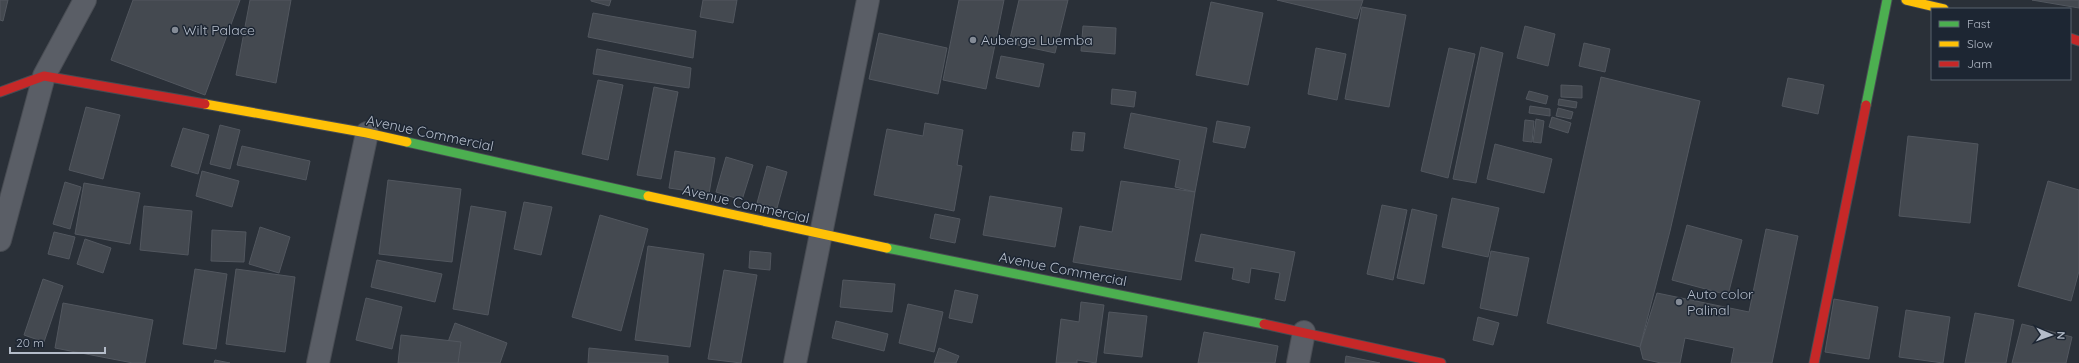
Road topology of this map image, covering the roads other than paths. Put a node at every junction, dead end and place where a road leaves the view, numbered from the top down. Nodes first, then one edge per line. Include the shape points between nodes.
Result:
1 (85, 0) edge
2 (868, 0) edge
3 (1887, 0) edge
4 (1906, 0) edge
5 (1940, 8) edge
6 (44, 76) junction
7 (0, 92) edge
8 (367, 132) junction
9 (821, 235) junction
10 (0, 240) edge
11 (1304, 332) junction
12 (318, 363) edge
13 (795, 363) edge
14 (1298, 363) edge
15 (1441, 363) edge
16 (1814, 363) edge

1 - 6 street
2 - 9 street
3 - 16 street
4 - 5 street
6 - 7 street
6 - 8 street, Avenue Commercial
6 - 10 street
8 - 9 street, Avenue Commercial
8 - 12 street
9 - 11 street, Avenue Commercial
9 - 13 street
11 - 14 street
11 - 15 street, Avenue Commercial

